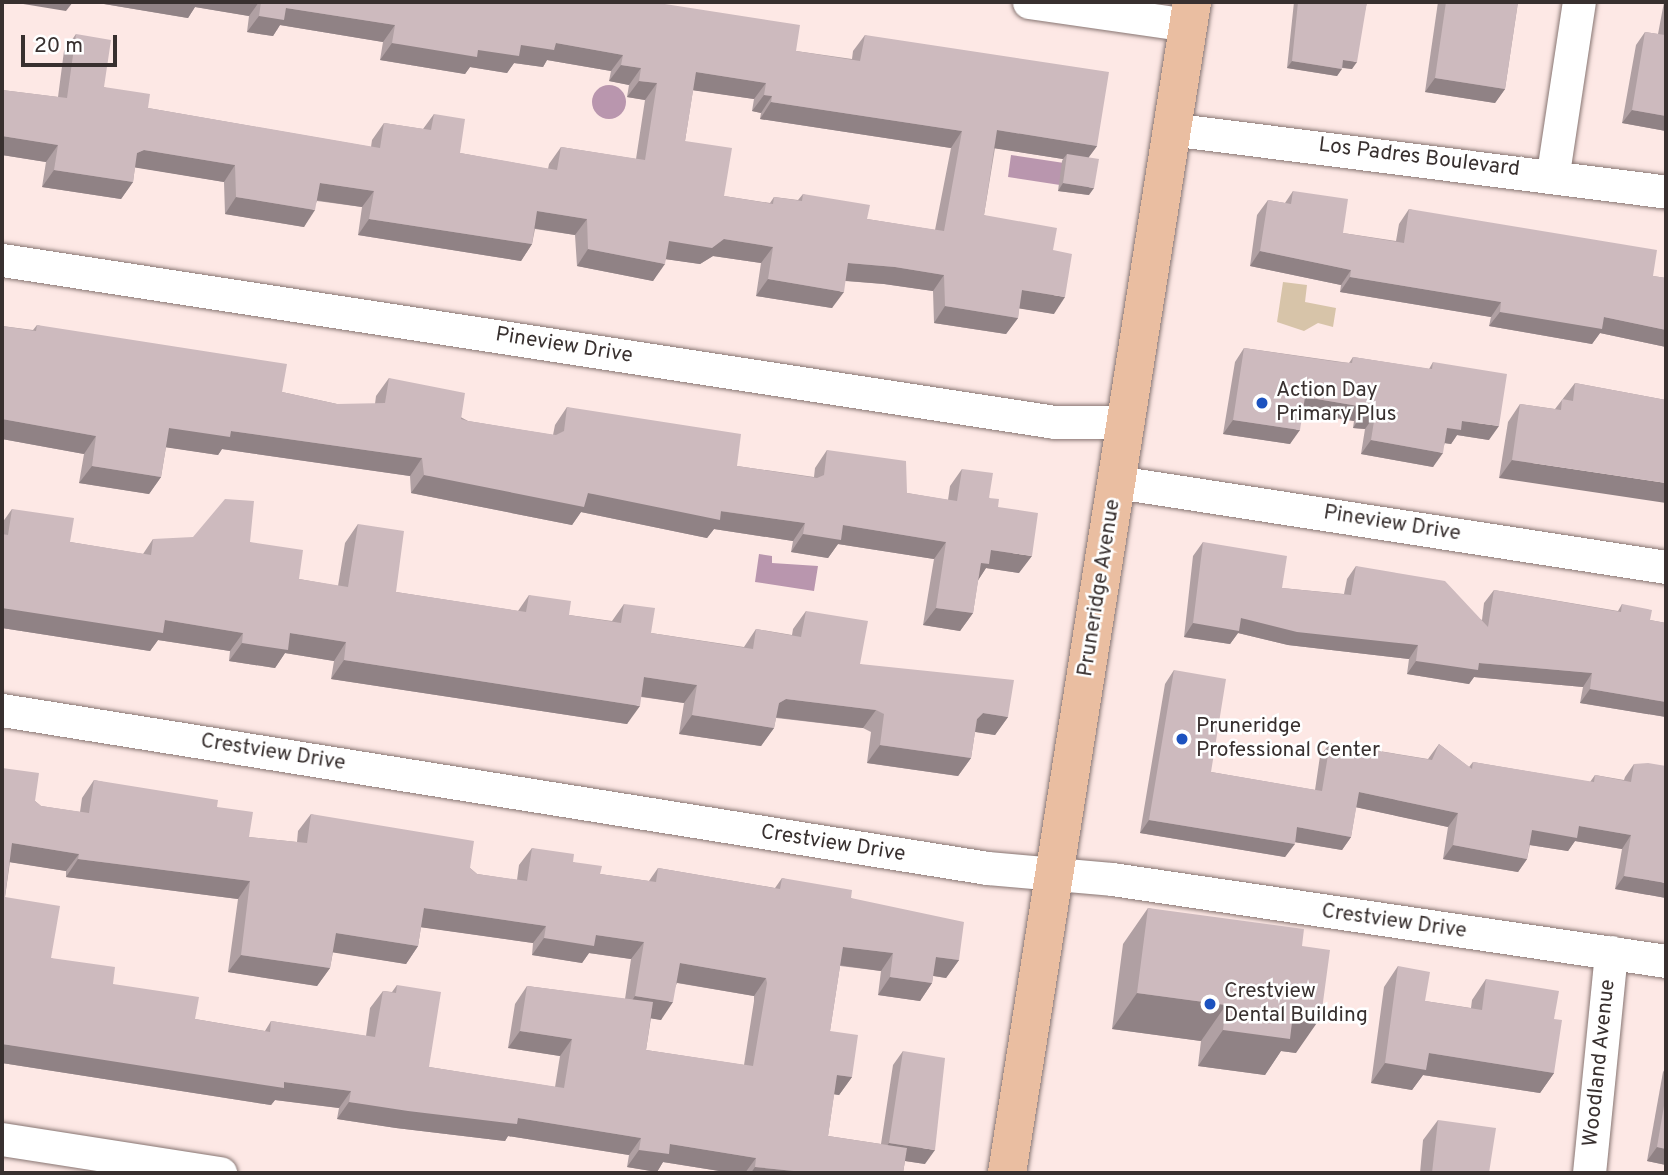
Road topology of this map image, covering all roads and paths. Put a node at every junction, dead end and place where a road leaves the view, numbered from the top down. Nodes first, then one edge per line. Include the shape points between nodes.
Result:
1 (1029, 2) edge
2 (1579, 2) edge
3 (1190, 14) edge
4 (1170, 129) junction
5 (1553, 173) junction
6 (1666, 192) edge
7 (2, 260) edge
8 (1126, 422) junction
9 (1117, 482) junction
10 (1666, 567) edge
11 (2, 710) edge
12 (1054, 875) junction
13 (1611, 952) junction
14 (1666, 961) edge
15 (2, 1139) edge
16 (220, 1173) edge
17 (1007, 1173) edge
18 (1589, 1173) edge

1 - 3 street
2 - 5 street
3 - 4 main road, Pruneridge Avenue
4 - 5 street, Los Padres Boulevard
4 - 8 main road, Pruneridge Avenue
5 - 6 street, Los Padres Boulevard
7 - 8 street, Pineview Drive via 1055,422
8 - 9 main road, Pruneridge Avenue
9 - 10 street, Pineview Drive
9 - 12 main road, Pruneridge Avenue
11 - 12 street, Crestview Drive
12 - 13 street, Crestview Drive
12 - 17 main road, Pruneridge Avenue
13 - 14 street, Crestview Drive
13 - 18 street, Woodland Avenue
15 - 16 street

